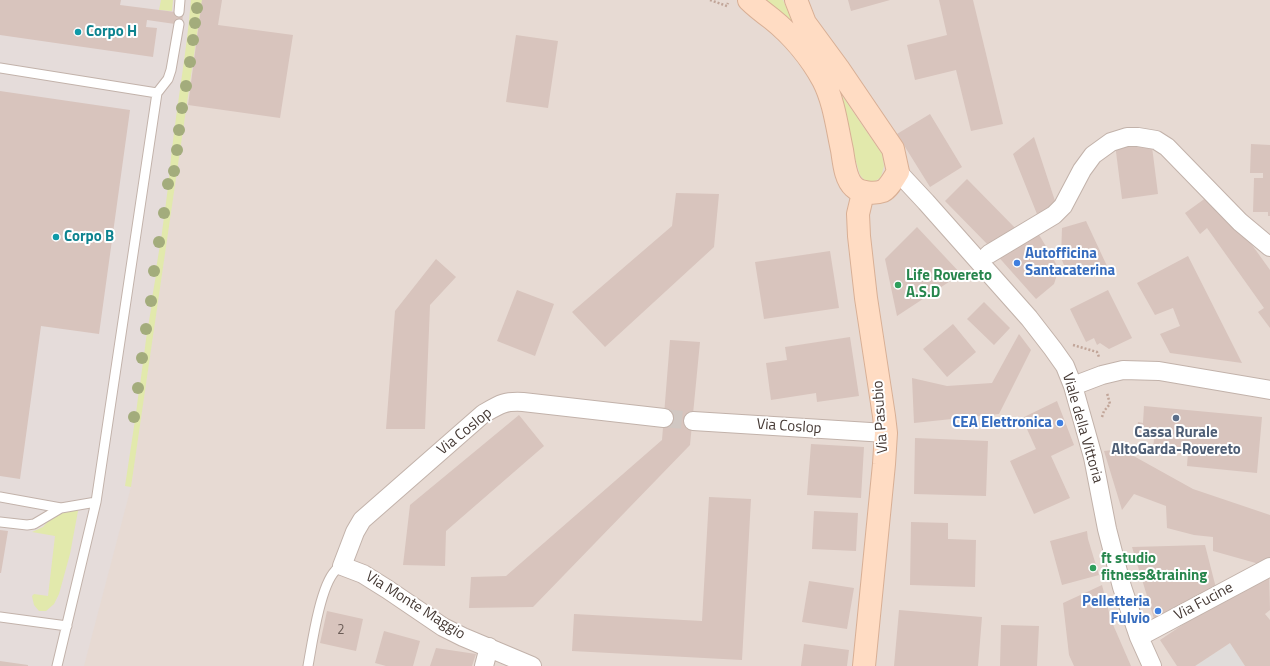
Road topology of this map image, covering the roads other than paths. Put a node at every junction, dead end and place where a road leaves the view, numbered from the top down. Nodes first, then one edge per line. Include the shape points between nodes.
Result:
1 (180, 0) edge
2 (749, 0) edge
3 (796, 0) edge
4 (180, 12) dead end
5 (179, 24) dead end
6 (0, 68) edge
7 (157, 92) junction
8 (898, 172) junction
9 (863, 193) junction
10 (1270, 247) edge
11 (989, 254) dead end
12 (1073, 386) junction
13 (1270, 390) edge
14 (664, 418) tunnel mouth
15 (693, 421) tunnel mouth
16 (886, 433) junction
17 (0, 497) edge
18 (96, 502) junction
19 (60, 508) junction
20 (0, 522) edge
21 (342, 566) junction
22 (1270, 567) edge
23 (0, 617) edge
24 (67, 626) junction
25 (1139, 637) junction
26 (489, 647) junction
27 (57, 666) edge
28 (308, 666) edge
29 (484, 666) edge
30 (532, 666) edge
31 (864, 666) edge
32 (1152, 666) edge

1 - 4 lane
2 - 9 street via 796,43 823,80 829,93 847,176 854,188
3 - 8 street via 805,23 893,149
5 - 7 lane via 171,70 168,79
6 - 7 lane
7 - 18 lane
8 - 9 street via 883,191
8 - 12 street, Viale della Vittoria via 1029,318 1065,366
9 - 16 street, Via Pasubio via 858,214 859,236
10 - 11 street via 1240,222 1167,147 1156,140 1127,137 1111,142 1093,155 1063,206 1054,215
12 - 13 street via 1123,370 1159,371
12 - 25 street, Viale della Vittoria via 1093,457 1107,529 1122,587
14 - 21 street, Via Coslop via 523,402 499,405 456,437 362,520 354,532
15 - 16 street, Via Coslop
16 - 31 street, Via Pasubio
17 - 19 lane
18 - 19 lane
18 - 24 lane
19 - 20 lane via 34,524
21 - 26 street, Via Monte Maggio via 363,574 443,627
21 - 28 lane via 335,571 327,584 320,605
22 - 25 street, Via Fucine
23 - 24 lane
24 - 27 lane
25 - 32 street, Viale della Vittoria
26 - 29 street
26 - 30 street, Via Monte Maggio

